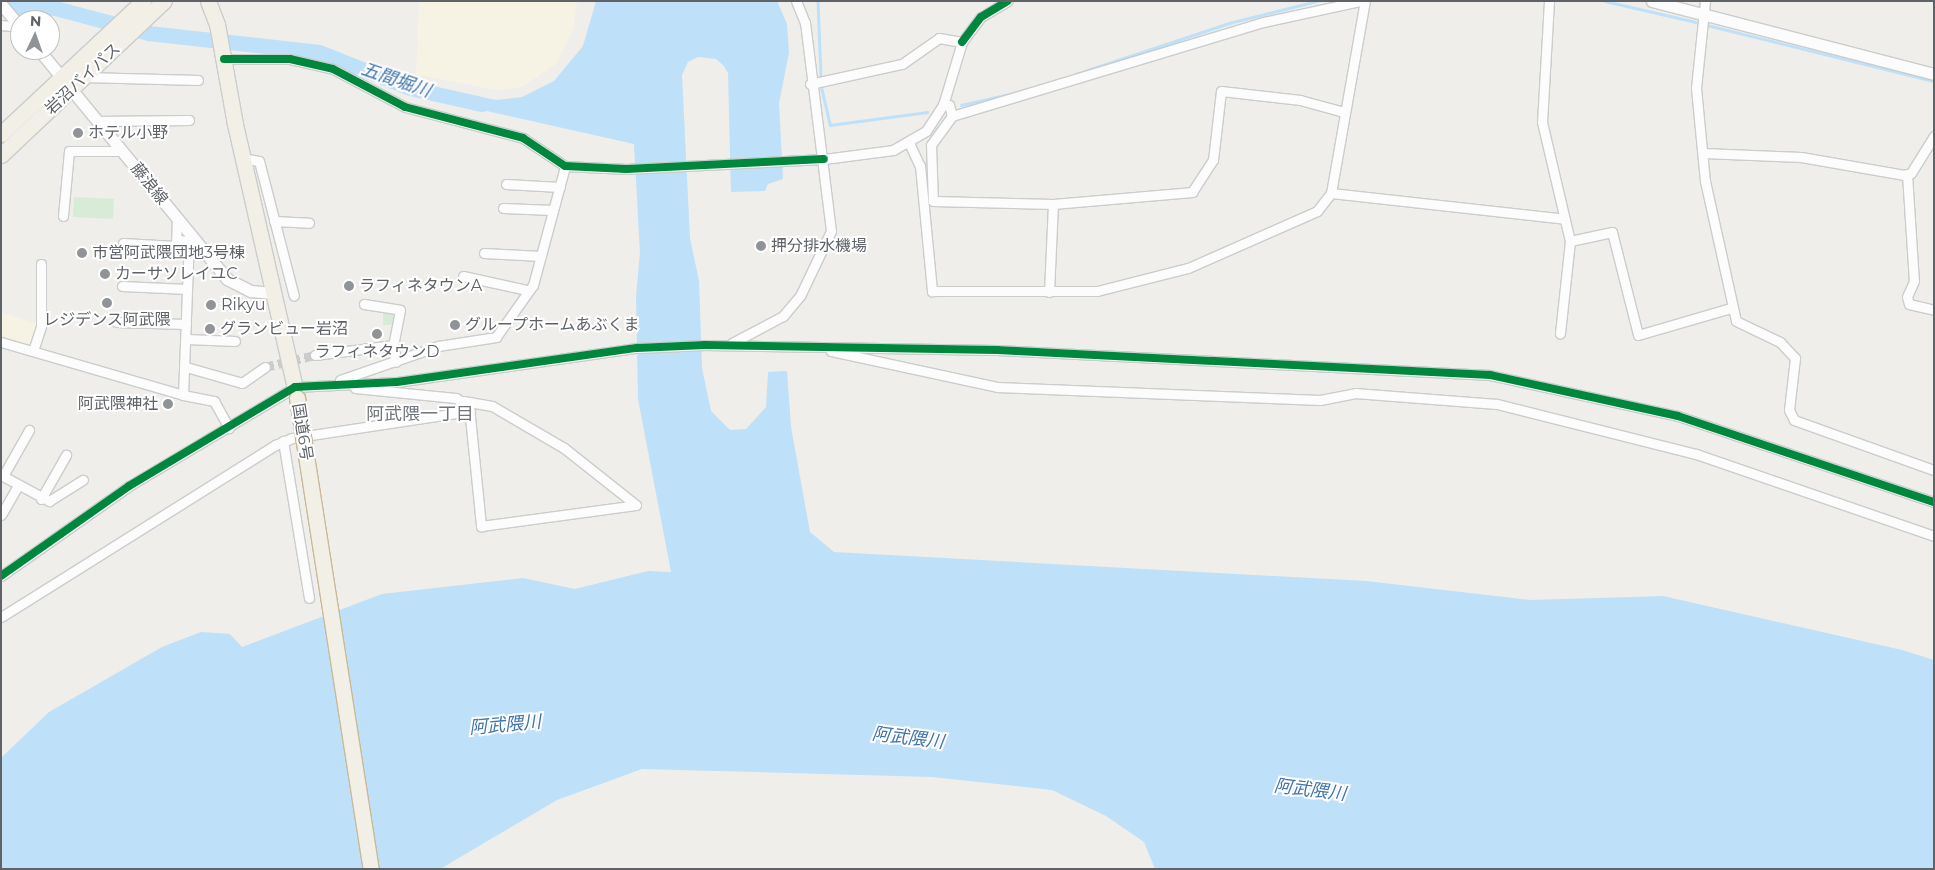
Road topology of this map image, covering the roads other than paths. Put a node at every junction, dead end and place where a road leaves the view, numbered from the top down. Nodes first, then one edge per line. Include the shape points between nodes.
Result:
1 (143, 1) edge
2 (164, 1) edge
3 (796, 1) edge
4 (1008, 1) edge
5 (1360, 1) edge
6 (1365, 1) edge
7 (1549, 1) edge
8 (1652, 1) edge
9 (1705, 1) edge
10 (211, 2) edge
11 (1, 4) edge
12 (1702, 14) junction
13 (10, 15) edge
14 (962, 42) junction
15 (223, 54) junction
16 (47, 60) edge
17 (1934, 74) edge
18 (84, 77) junction
19 (198, 80) dead end
20 (67, 84) junction
21 (810, 84) junction
22 (943, 105) junction
23 (1344, 112) junction
24 (952, 116) junction
25 (189, 120) dead end
26 (97, 121) junction
27 (1, 134) edge
28 (1934, 136) edge
29 (910, 145) junction
30 (122, 151) junction
31 (1703, 153) junction
32 (1, 155) edge
33 (242, 158) junction
34 (820, 159) junction
35 (565, 166) junction
36 (1907, 174) junction
37 (506, 184) dead end
38 (560, 187) junction
39 (1331, 193) junction
40 (1053, 204) junction
41 (503, 208) dead end
42 (554, 210) junction
43 (63, 216) dead end
44 (1565, 218) junction
45 (177, 219) junction
46 (274, 221) junction
47 (309, 223) dead end
48 (176, 239) junction
49 (1570, 241) junction
50 (123, 243) dead end
51 (484, 253) dead end
52 (541, 256) junction
53 (41, 264) dead end
54 (463, 276) dead end
55 (122, 286) dead end
56 (187, 288) junction
57 (527, 290) junction
58 (1049, 292) junction
59 (274, 293) junction
60 (294, 296) dead end
61 (364, 304) dead end
62 (1731, 308) junction
63 (1934, 310) edge
64 (116, 322) dead end
65 (186, 324) junction
66 (1560, 334) dead end
67 (186, 339) junction
68 (235, 340) dead end
69 (393, 345) junction
70 (728, 345) junction
71 (806, 345) junction
72 (3, 346) edge
73 (33, 351) junction
74 (314, 355) tunnel mouth
75 (396, 362) junction
76 (186, 367) junction
77 (265, 367) tunnel mouth
78 (322, 385) junction
79 (296, 392) junction
80 (184, 395) junction
81 (463, 401) junction
82 (470, 411) junction
83 (229, 428) junction
84 (29, 430) dead end
85 (283, 441) junction
86 (66, 456) dead end
87 (1934, 470) edge
88 (2, 476) edge
89 (83, 480) dead end
90 (18, 485) junction
91 (41, 499) junction
92 (1934, 502) edge
93 (1, 514) edge
94 (1934, 536) edge
95 (1, 576) edge
96 (309, 598) dead end
97 (1, 617) edge
98 (371, 869) edge

1 - 20 highway, 岩沼バイパス
2 - 18 highway, 岩沼バイパス
3 - 21 street via 805,23
4 - 14 street via 981,17
5 - 24 street via 1264,22
6 - 23 street
7 - 44 street via 1542,122
8 - 12 street
9 - 12 street
10 - 15 highway, 国道6号
11 - 13 street
12 - 17 street
12 - 31 street via 1696,88
14 - 21 street via 939,38 902,64
14 - 22 street
15 - 33 highway, 国道6号
15 - 35 street via 290,59 333,69 405,107 523,138
16 - 20 street, 藤浪線
18 - 19 street
18 - 20 highway, 岩沼バイパス
20 - 26 street, 藤浪線
20 - 27 highway, 岩沼バイパス
20 - 32 highway, 岩沼バイパス
21 - 34 street
22 - 24 street via 949,105
22 - 29 street via 926,131
23 - 39 street
23 - 40 street via 1300,100 1222,91 1214,160 1192,192
24 - 40 street via 931,145 933,201
25 - 26 street
26 - 30 street, 藤浪線
28 - 36 street
29 - 34 street via 874,154
29 - 58 street via 920,166 932,290
30 - 43 street via 69,151
30 - 45 street, 藤浪線
31 - 36 street via 1801,157
31 - 62 street
33 - 46 street via 259,161
33 - 59 highway, 国道6号
34 - 35 street via 626,169
34 - 70 street via 831,231 816,268 783,316
35 - 38 street
36 - 63 street via 1914,280 1907,297 1909,304
37 - 38 street
38 - 42 street
39 - 44 street
39 - 58 street via 1317,211 1188,268 1097,291
40 - 58 street
41 - 42 street
42 - 52 street
44 - 49 street
45 - 48 street
45 - 59 street, 藤浪線 via 227,279 251,292
46 - 47 street
46 - 60 street
48 - 50 street via 176,246
48 - 56 street via 189,242
49 - 62 street via 1612,232 1638,335
49 - 66 street
51 - 52 street
52 - 57 street via 533,285
53 - 73 street via 41,326
54 - 57 street
55 - 56 street
56 - 65 street
57 - 75 street via 496,336 438,346
59 - 79 highway, 国道6号
61 - 69 street via 400,310
62 - 87 street via 1736,321 1780,342 1795,358 1789,410 1794,420
64 - 65 street
65 - 67 street
67 - 68 street
67 - 76 street
69 - 74 street
69 - 75 street
70 - 71 street
70 - 78 street via 638,348 397,382
71 - 92 street via 1220,359 1490,375 1678,416
71 - 94 street via 997,387 1320,400 1374,393 1497,404 1696,454
72 - 73 street
73 - 80 street
75 - 78 street
76 - 77 street via 242,383
76 - 80 street
78 - 79 street
78 - 81 street
79 - 83 street
79 - 98 highway, 国道6号, bridge
80 - 83 street via 214,401
81 - 82 street
81 - 82 street via 492,406 564,448 636,505 481,526
82 - 85 street
83 - 95 street via 129,486
84 - 88 street
85 - 96 street
85 - 97 street
86 - 91 street
88 - 90 street
89 - 91 street via 49,501
90 - 91 street
90 - 93 street

